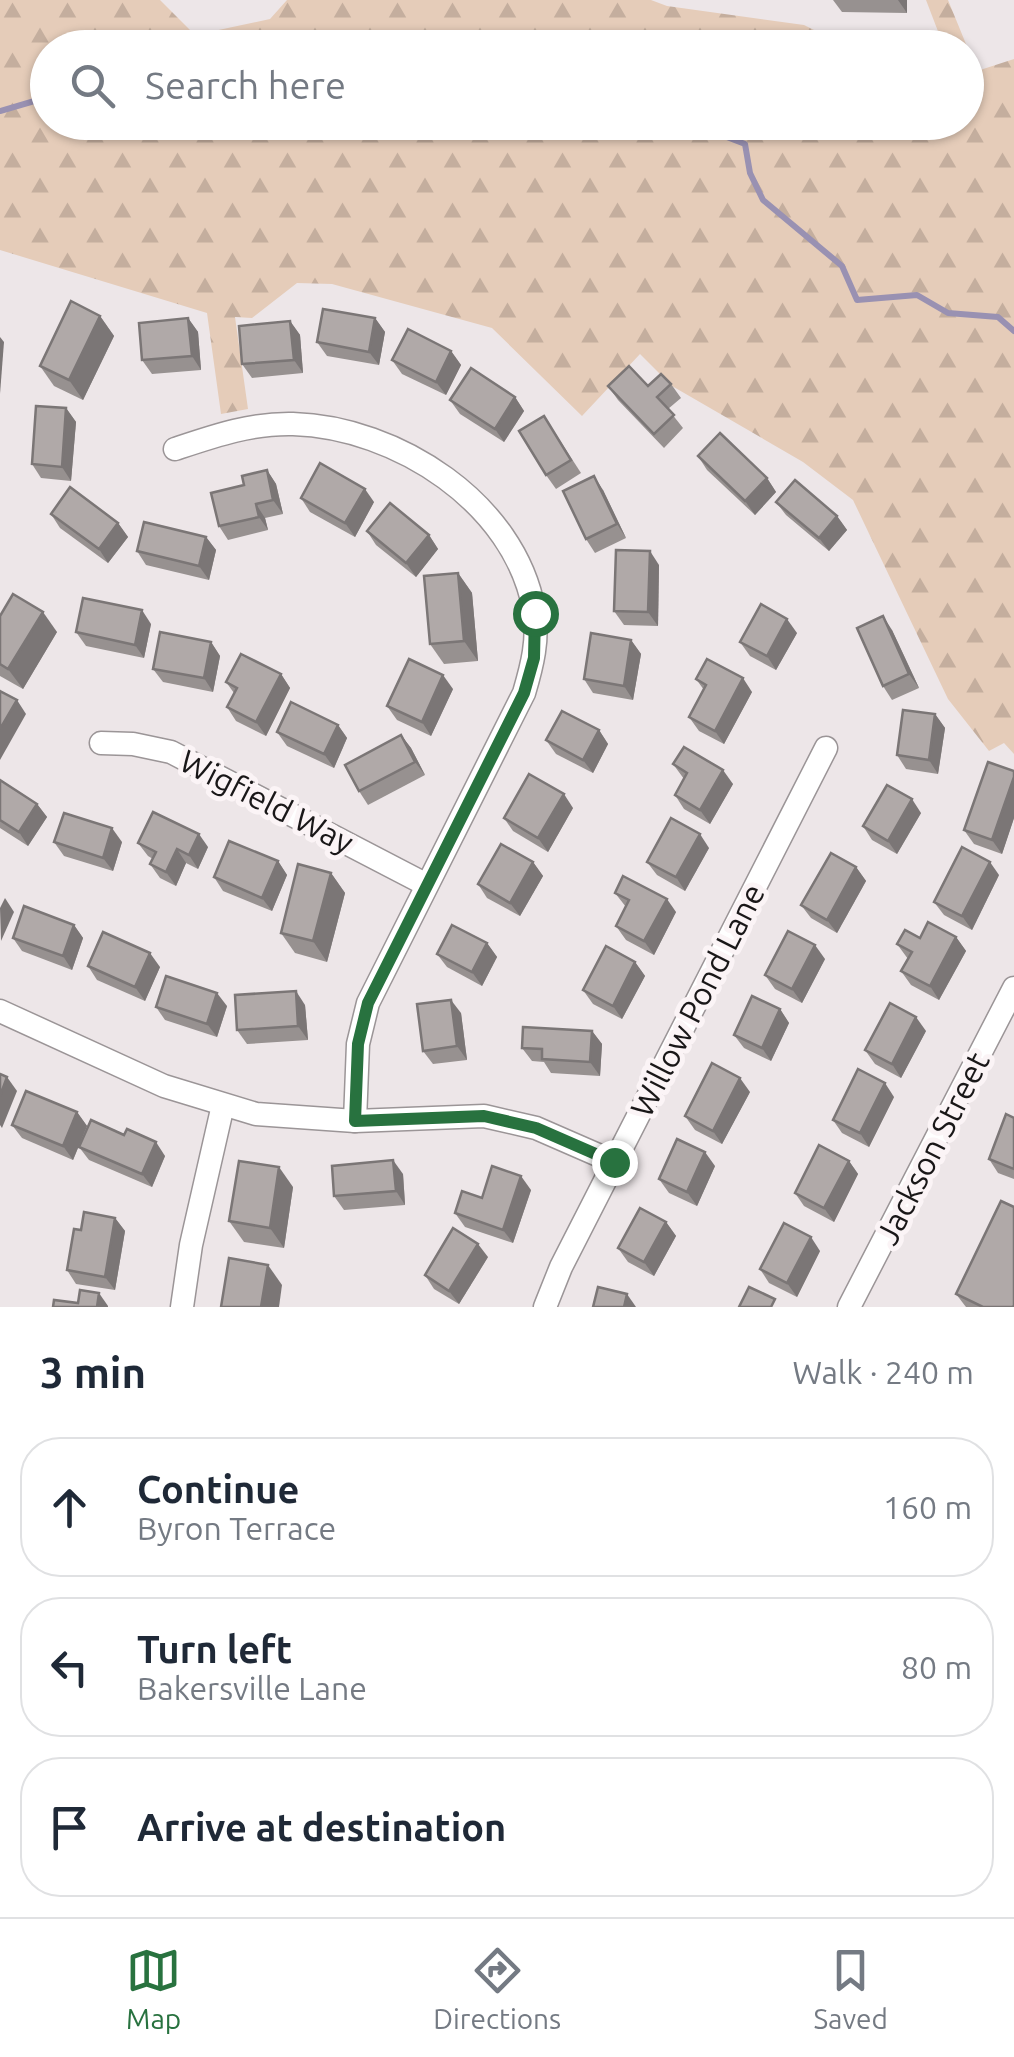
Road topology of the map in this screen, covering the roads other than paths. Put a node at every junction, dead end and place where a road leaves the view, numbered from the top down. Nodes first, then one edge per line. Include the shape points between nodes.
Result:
1 (174, 448) dead end
2 (101, 743) dead end
3 (826, 748) dead end
4 (426, 884) junction
5 (1014, 988) edge
6 (0, 1011) edge
7 (223, 1105) junction
8 (355, 1121) junction
9 (614, 1162) junction
10 (182, 1307) edge
11 (545, 1307) edge
12 (849, 1307) edge

1 - 4 street via 269,425 321,426 367,437 450,483 516,554 535,613 534,658 524,693
2 - 4 street, Wigfield Way via 171,752
3 - 9 street, Willow Pond Lane
4 - 8 street via 363,1020
5 - 12 street, Jackson Street
6 - 7 street via 164,1086
7 - 8 street
7 - 10 street
8 - 9 street via 484,1116 536,1128
9 - 11 street, Willow Pond Lane

